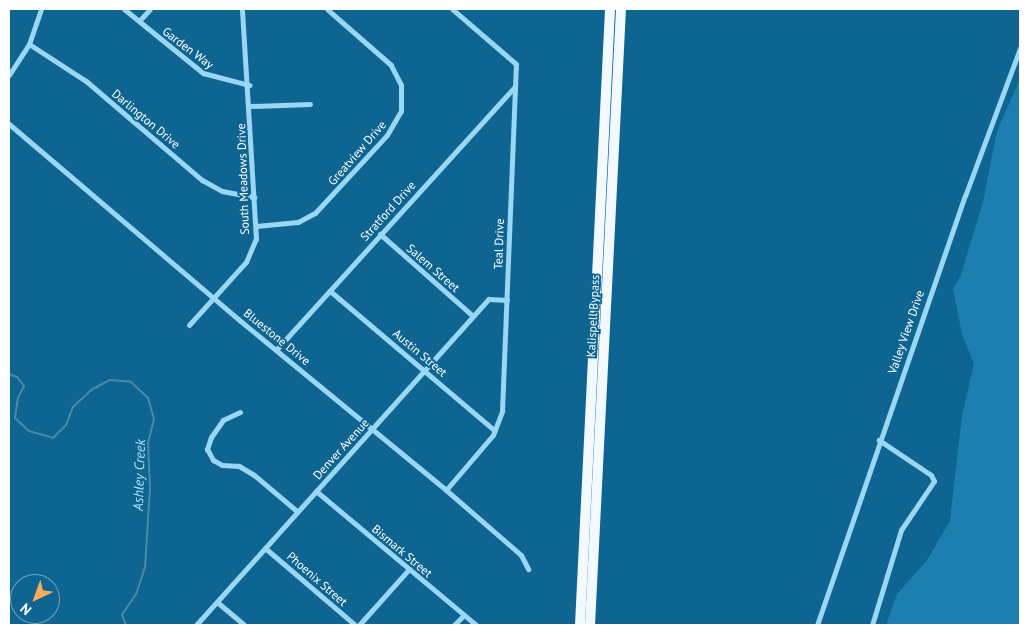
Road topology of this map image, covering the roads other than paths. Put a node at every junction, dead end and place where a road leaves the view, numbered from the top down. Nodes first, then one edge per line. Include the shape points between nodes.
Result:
1 (41, 9) edge
2 (124, 9) edge
3 (150, 9) edge
4 (242, 9) edge
5 (327, 9) edge
6 (453, 9) edge
7 (610, 9) edge
8 (621, 9) edge
9 (139, 21) junction
10 (30, 44) junction
11 (1020, 48) edge
12 (9, 74) edge
13 (249, 84) junction
14 (515, 86) junction
15 (310, 104) dead end
16 (250, 106) junction
17 (9, 124) edge
18 (254, 197) junction
19 (256, 226) junction
20 (380, 234) junction
21 (330, 291) junction
22 (214, 298) junction
23 (507, 300) junction
24 (473, 316) junction
25 (189, 326) dead end
26 (276, 350) junction
27 (424, 370) junction
28 (240, 412) dead end
29 (372, 429) junction
30 (495, 432) junction
31 (879, 440) junction
32 (446, 490) junction
33 (316, 491) junction
34 (298, 512) junction
35 (266, 548) junction
36 (528, 568) dead end
37 (409, 569) junction
38 (582, 581) junction
39 (217, 602) junction
40 (464, 615) junction
41 (196, 625) edge
42 (244, 625) edge
43 (357, 625) edge
44 (454, 625) edge
45 (476, 625) edge
46 (574, 625) edge
47 (580, 625) edge
48 (590, 625) edge
49 (817, 625) edge
50 (872, 625) edge

1 - 10 street
2 - 9 street, Garden Way
3 - 9 street
4 - 13 street, South Meadows Drive
5 - 19 street, Greatview Drive via 391,65 401,86 401,111 387,135 315,214 298,222
6 - 14 street, Teal Drive via 516,64
7 - 38 highway, Kalispell Bypass
8 - 48 highway, Kalispell Bypass
9 - 13 street, Garden Way via 202,73
10 - 12 street
10 - 18 street, Darlington Drive via 86,80 207,183 222,191
11 - 31 street, Valley View Drive
13 - 16 street, South Meadows Drive
14 - 20 street, Stratford Drive
14 - 23 street, Teal Drive
15 - 16 street
16 - 18 street, South Meadows Drive
17 - 22 street, Bluestone Drive
18 - 19 street, South Meadows Drive
19 - 22 street, South Meadows Drive via 251,254
20 - 21 street, Stratford Drive
20 - 24 street, Salem Street
21 - 26 street, Stratford Drive
21 - 27 street, Austin Street
22 - 25 street, South Meadows Drive
22 - 26 street, Bluestone Drive
23 - 24 street, Denver Avenue via 489,299
23 - 30 street, Teal Drive via 504,402
24 - 27 street, Denver Avenue
26 - 29 street, Bluestone Drive
27 - 29 street, Denver Avenue
27 - 30 street, Austin Street
28 - 34 street via 223,420 211,437 207,449 213,460 247,470
29 - 32 street, Bluestone Drive
29 - 33 street, Denver Avenue
30 - 32 street, Teal Drive
31 - 49 street, Valley View Drive
31 - 50 street via 934,481 901,530
32 - 36 street, Bluestone Drive via 521,555
33 - 34 street, Denver Avenue
33 - 37 street, Bismark Street
34 - 35 street, Denver Avenue
35 - 39 street, Denver Avenue
35 - 43 street, Phoenix Street
37 - 40 street, Bismark Street
37 - 43 street
38 - 46 highway
38 - 47 highway, Kalispell Bypass
39 - 41 street, Denver Avenue
39 - 42 street
40 - 44 street
40 - 45 street, Bismark Street

